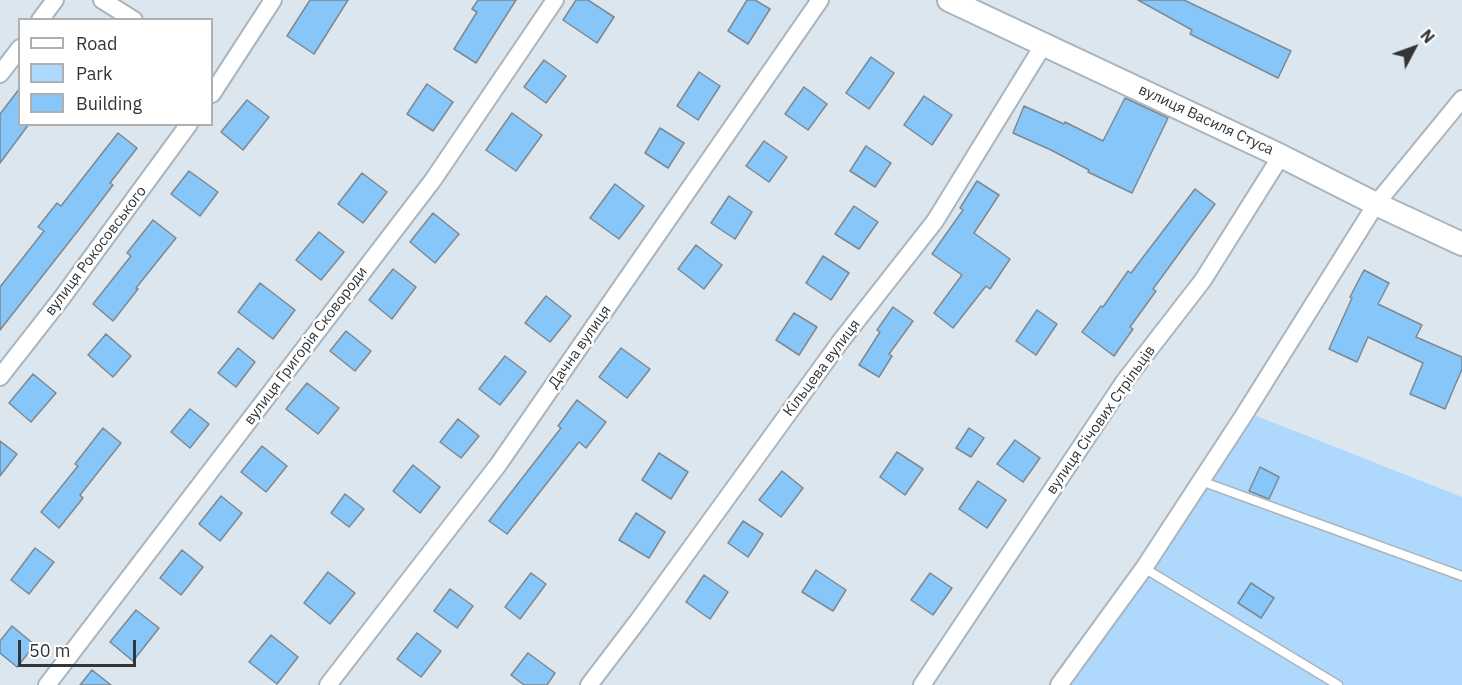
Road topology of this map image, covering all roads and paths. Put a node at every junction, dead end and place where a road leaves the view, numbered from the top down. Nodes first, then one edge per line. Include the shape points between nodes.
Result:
1 (55, 0) edge
2 (102, 0) edge
3 (273, 0) edge
4 (555, 0) edge
5 (820, 0) edge
6 (949, 0) edge
7 (42, 18) edge
8 (131, 18) edge
9 (1044, 44) junction
10 (18, 51) edge
11 (219, 70) edge
12 (0, 74) edge
13 (213, 91) edge
14 (1462, 99) edge
15 (188, 126) edge
16 (1281, 156) junction
17 (1376, 204) junction
18 (1462, 244) edge
19 (0, 377) edge
20 (1200, 480) junction
21 (1144, 568) junction
22 (1462, 576) edge
23 (47, 685) edge
24 (328, 685) edge
25 (588, 685) edge
26 (922, 685) edge
27 (1060, 685) edge
28 (1338, 685) edge

1 - 7 street
2 - 8 street
3 - 11 street
4 - 23 street, вулиця Григорія Сковороди via 434,180
5 - 24 street, Дачна вулиця via 498,465
6 - 9 street, вулиця Василя Стуса
9 - 16 street, вулиця Василя Стуса
9 - 25 street, Кільцева вулиця via 935,221 840,342
10 - 12 street
11 - 13 street
14 - 17 street
15 - 19 street, вулиця Рокосовського
16 - 17 street, вулиця Василя Стуса
16 - 26 street, вулиця Січових Стрільців via 1203,280 1124,382
17 - 18 street, вулиця Василя Стуса
17 - 20 street
20 - 21 street
20 - 22 lane
21 - 27 street
21 - 28 lane

